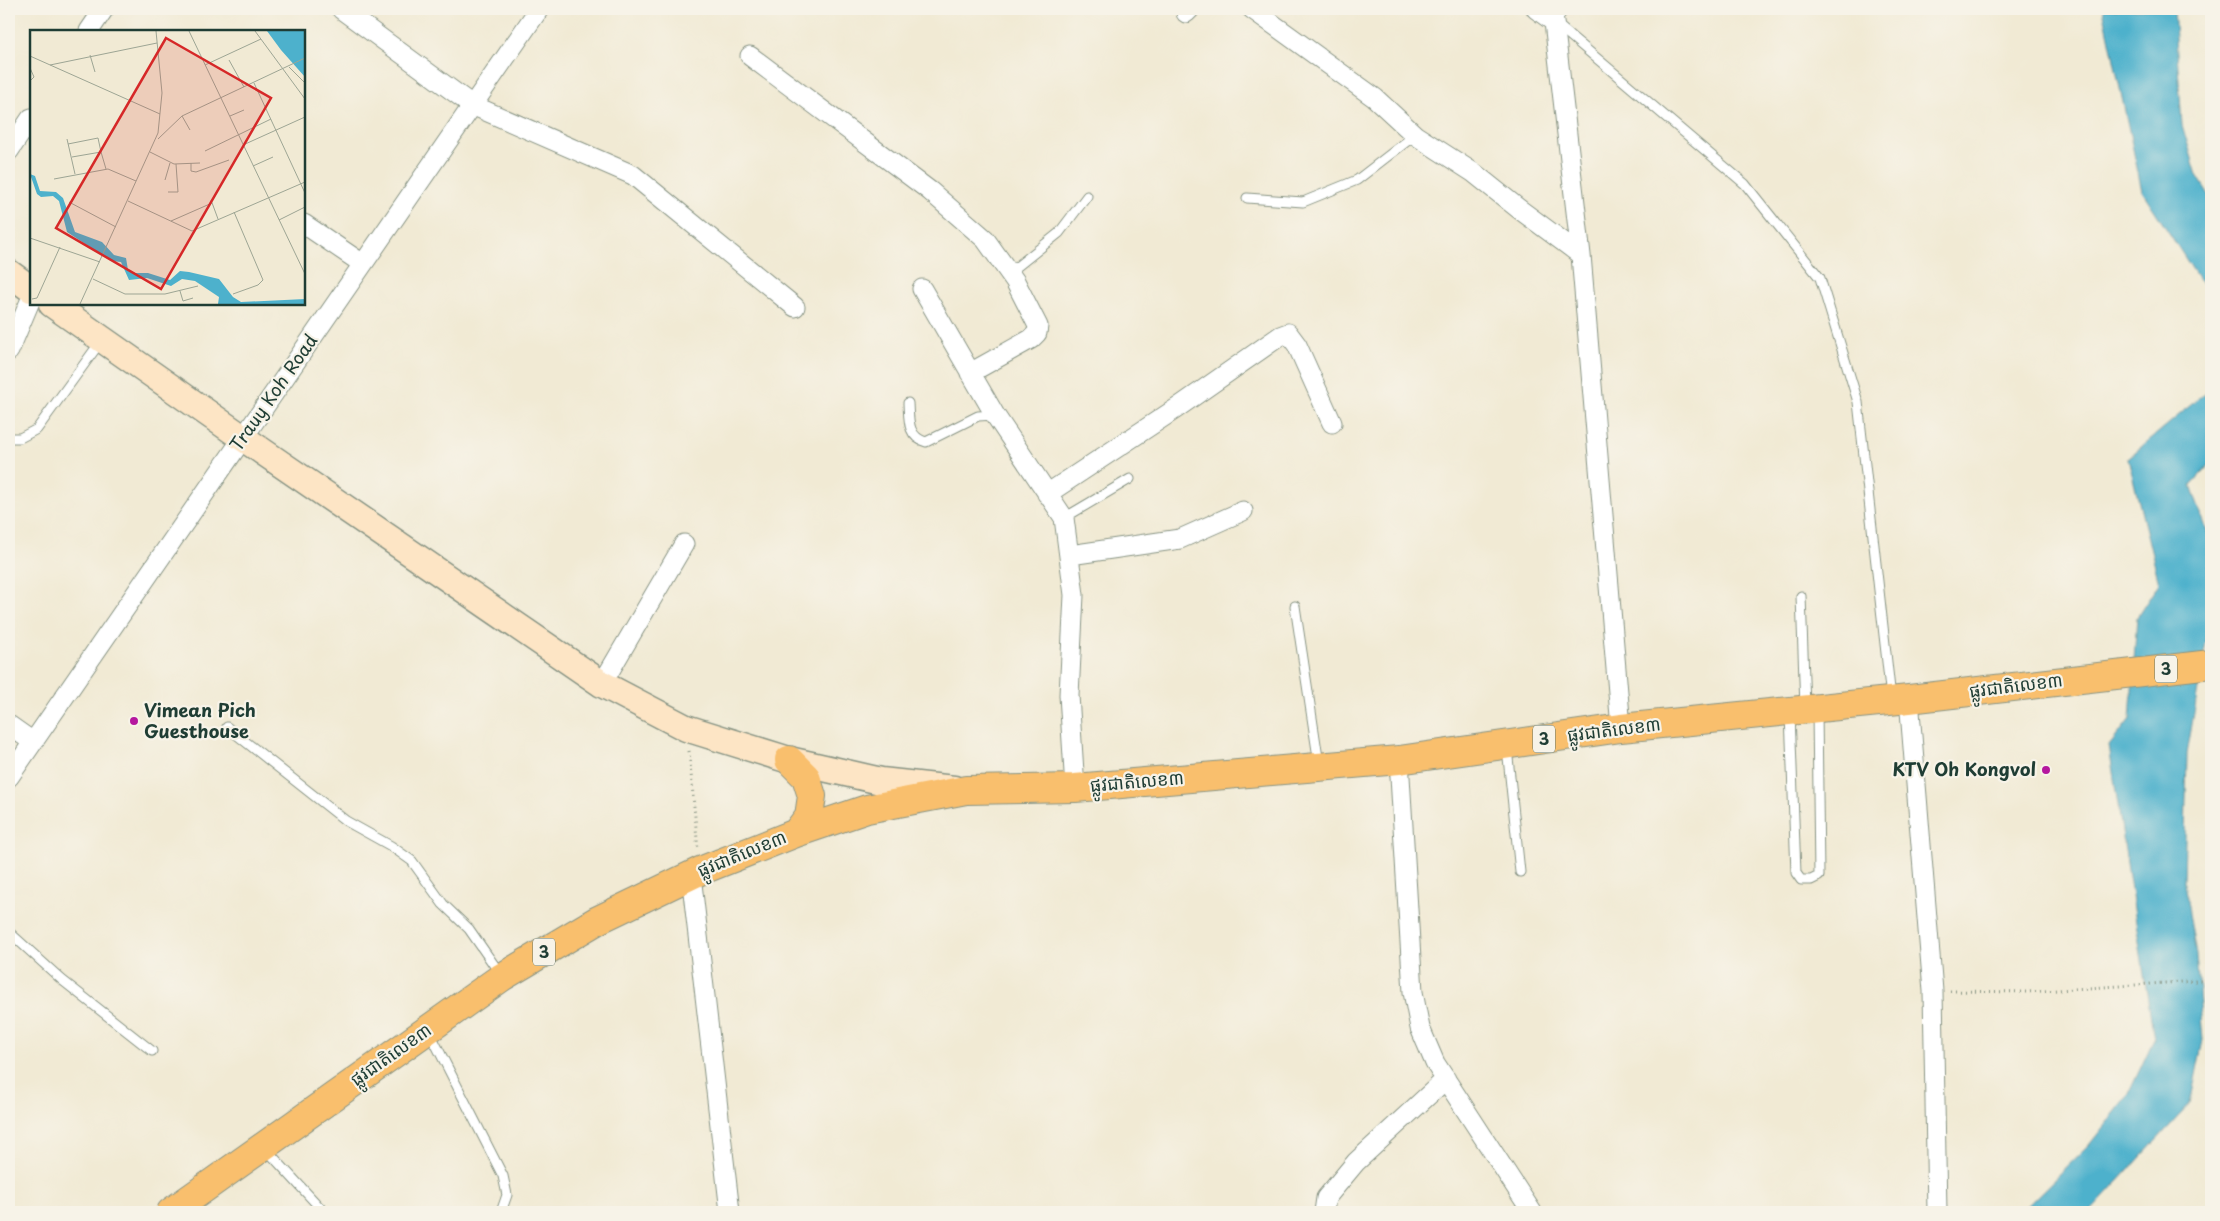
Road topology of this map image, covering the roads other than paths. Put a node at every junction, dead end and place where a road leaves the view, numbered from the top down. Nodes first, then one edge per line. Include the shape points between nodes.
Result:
1 (104, 9) edge
2 (341, 9) edge
3 (539, 9) edge
4 (1252, 9) edge
5 (1536, 9) edge
6 (1560, 16) edge
7 (90, 30) edge
8 (750, 56) dead end
9 (472, 105) junction
10 (30, 120) edge
11 (1415, 134) junction
12 (9, 151) edge
13 (1087, 196) dead end
14 (1247, 198) dead end
15 (305, 225) edge
16 (1581, 255) junction
17 (363, 264) junction
18 (9, 273) edge
19 (1009, 273) junction
20 (30, 288) edge
21 (922, 289) dead end
22 (30, 301) edge
23 (53, 305) edge
24 (795, 307) dead end
25 (102, 339) junction
26 (9, 351) edge
27 (970, 373) junction
28 (908, 403) dead end
29 (995, 415) junction
30 (1332, 423) dead end
31 (9, 438) edge
32 (243, 438) junction
33 (1130, 479) dead end
34 (1047, 494) junction
35 (1243, 511) dead end
36 (1064, 518) junction
37 (684, 544) dead end
38 (1070, 555) junction
39 (1800, 596) dead end
40 (1295, 606) dead end
41 (2211, 664) edge
42 (602, 684) junction
43 (1900, 700) junction
44 (1804, 709) junction
45 (9, 725) edge
46 (227, 727) dead end
47 (1621, 728) junction
48 (33, 742) junction
49 (1507, 744) junction
50 (789, 760) junction
51 (1399, 760) junction
52 (1319, 766) junction
53 (9, 777) edge
54 (1075, 788) junction
55 (966, 790) junction
56 (796, 833) junction
57 (1520, 872) dead end
58 (695, 873) junction
59 (9, 932) edge
60 (502, 977) junction
61 (428, 1028) junction
62 (152, 1051) dead end
63 (1446, 1079) junction
64 (263, 1146) junction
65 (171, 1212) edge
66 (324, 1212) edge
67 (501, 1212) edge
68 (730, 1212) edge
69 (1324, 1212) edge
70 (1532, 1212) edge
71 (1937, 1212) edge

1 - 7 street
2 - 9 street
3 - 9 street, Trauy Koh Road
4 - 11 street via 1376,98
5 - 6 street
6 - 16 street
6 - 43 lane via 1745,184 1820,278 1858,402
8 - 19 street via 930,191 986,239
9 - 17 street, Trauy Koh Road
9 - 24 street via 633,175
10 - 12 street
11 - 14 lane via 1357,180 1303,202
11 - 16 street via 1474,173
13 - 19 lane via 1059,233
15 - 17 street
16 - 47 street
17 - 32 street, Trauy Koh Road
18 - 20 street
19 - 27 street via 1038,326 1037,333 1031,340
21 - 27 street
22 - 26 street
23 - 25 street
25 - 31 lane via 37,429 20,438
25 - 32 street
27 - 29 street
28 - 29 lane via 910,430 918,440 926,442 978,416
29 - 34 street
30 - 34 street via 1297,345 1288,333
32 - 42 street
32 - 48 street, Trauy Koh Road
33 - 36 lane
34 - 36 street
35 - 38 street via 1180,539
36 - 38 street
37 - 42 street
38 - 54 street via 1074,595 1068,695
39 - 44 lane
40 - 52 lane
41 - 43 highway, ផ្លូវជាតិលេខ៣ / 3
42 - 50 street via 686,728
43 - 44 highway, ផ្លូវជាតិលេខ៣ / 3
43 - 71 street via 1933,991
44 - 44 lane via 1819,876 1811,880 1801,880 1796,873
44 - 47 highway, ផ្លូវជាតិលេខ៣ / 3
45 - 48 street
46 - 60 lane via 346,821 412,861 443,904 469,929
47 - 49 highway, ផ្លូវជាតិលេខ៣ / 3
48 - 53 street, Trauy Koh Road
49 - 51 highway, ផ្លូវជាតិលេខ៣ / 3
49 - 57 lane
50 - 55 street via 881,781
50 - 56 highway via 806,777 812,796 809,816
51 - 52 highway, ផ្លូវជាតិលេខ៣ / 3
51 - 63 street via 1413,992 1420,1028 1435,1063
52 - 54 highway, ផ្លូវជាតិលេខ៣ / 3
54 - 55 highway, ផ្លូវជាតិលេខ៣ / 3
55 - 56 highway, ផ្លូវជាតិលេខ៣ / 3 via 867,810
56 - 58 highway, ផ្លូវជាតិលេខ៣ / 3
58 - 60 highway, ផ្លូវជាតិលេខ៣ / 3 via 598,920
58 - 68 street
59 - 62 lane via 62,980
60 - 61 highway, ផ្លូវជាតិលេខ៣ / 3
61 - 64 highway, ផ្លូវជាតិលេខ៣ / 3
61 - 67 lane via 507,1186
63 - 69 street via 1356,1162 1326,1198
63 - 70 street
64 - 65 highway, ផ្លូវជាតិលេខ៣ / 3
64 - 66 lane

